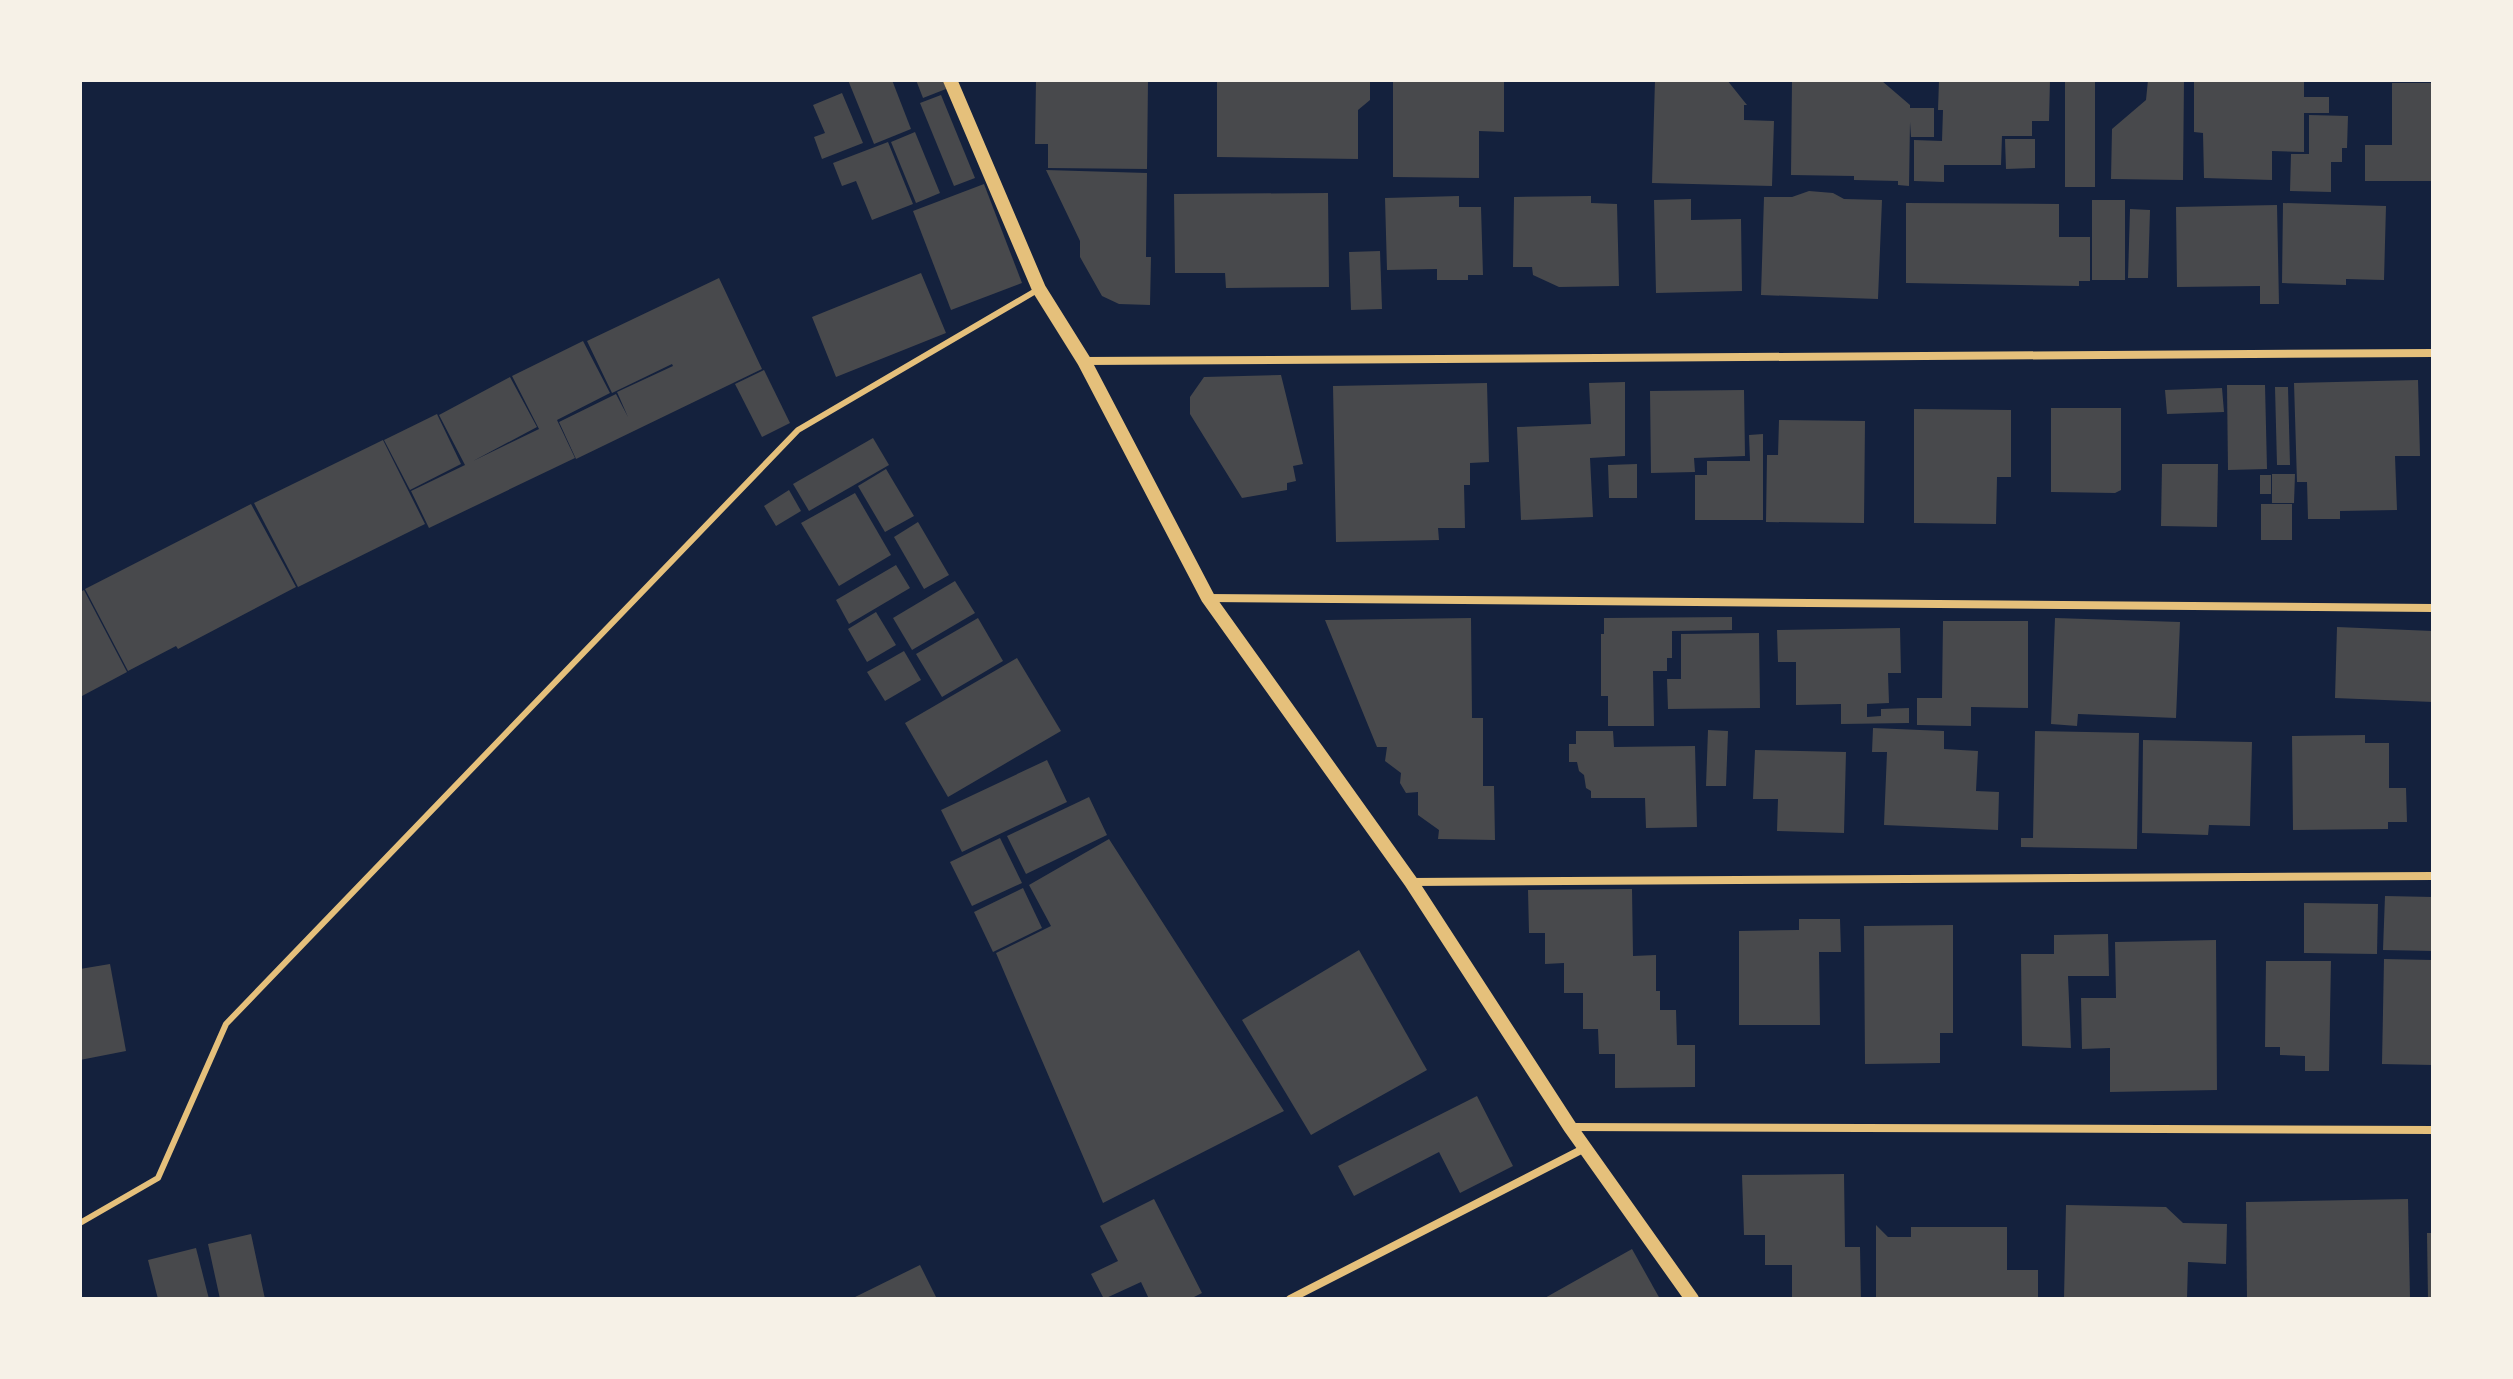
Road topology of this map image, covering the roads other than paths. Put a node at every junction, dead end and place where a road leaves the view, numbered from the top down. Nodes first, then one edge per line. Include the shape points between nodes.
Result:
1 (950, 80) edge
2 (1039, 289) junction
3 (2433, 353) edge
4 (1084, 361) junction
5 (1208, 598) junction
6 (2433, 608) edge
7 (2433, 876) edge
8 (1411, 882) junction
9 (1570, 1127) junction
10 (2433, 1130) edge
11 (1585, 1148) junction
12 (80, 1223) edge
13 (1290, 1299) edge
14 (1692, 1299) edge

1 - 2 street
2 - 4 street
2 - 12 lane via 798,430 226,1024 158,1178
3 - 4 street
4 - 5 street
5 - 6 street
5 - 8 street
7 - 8 street
8 - 9 street
9 - 10 street
9 - 11 street
11 - 13 street
11 - 14 street

